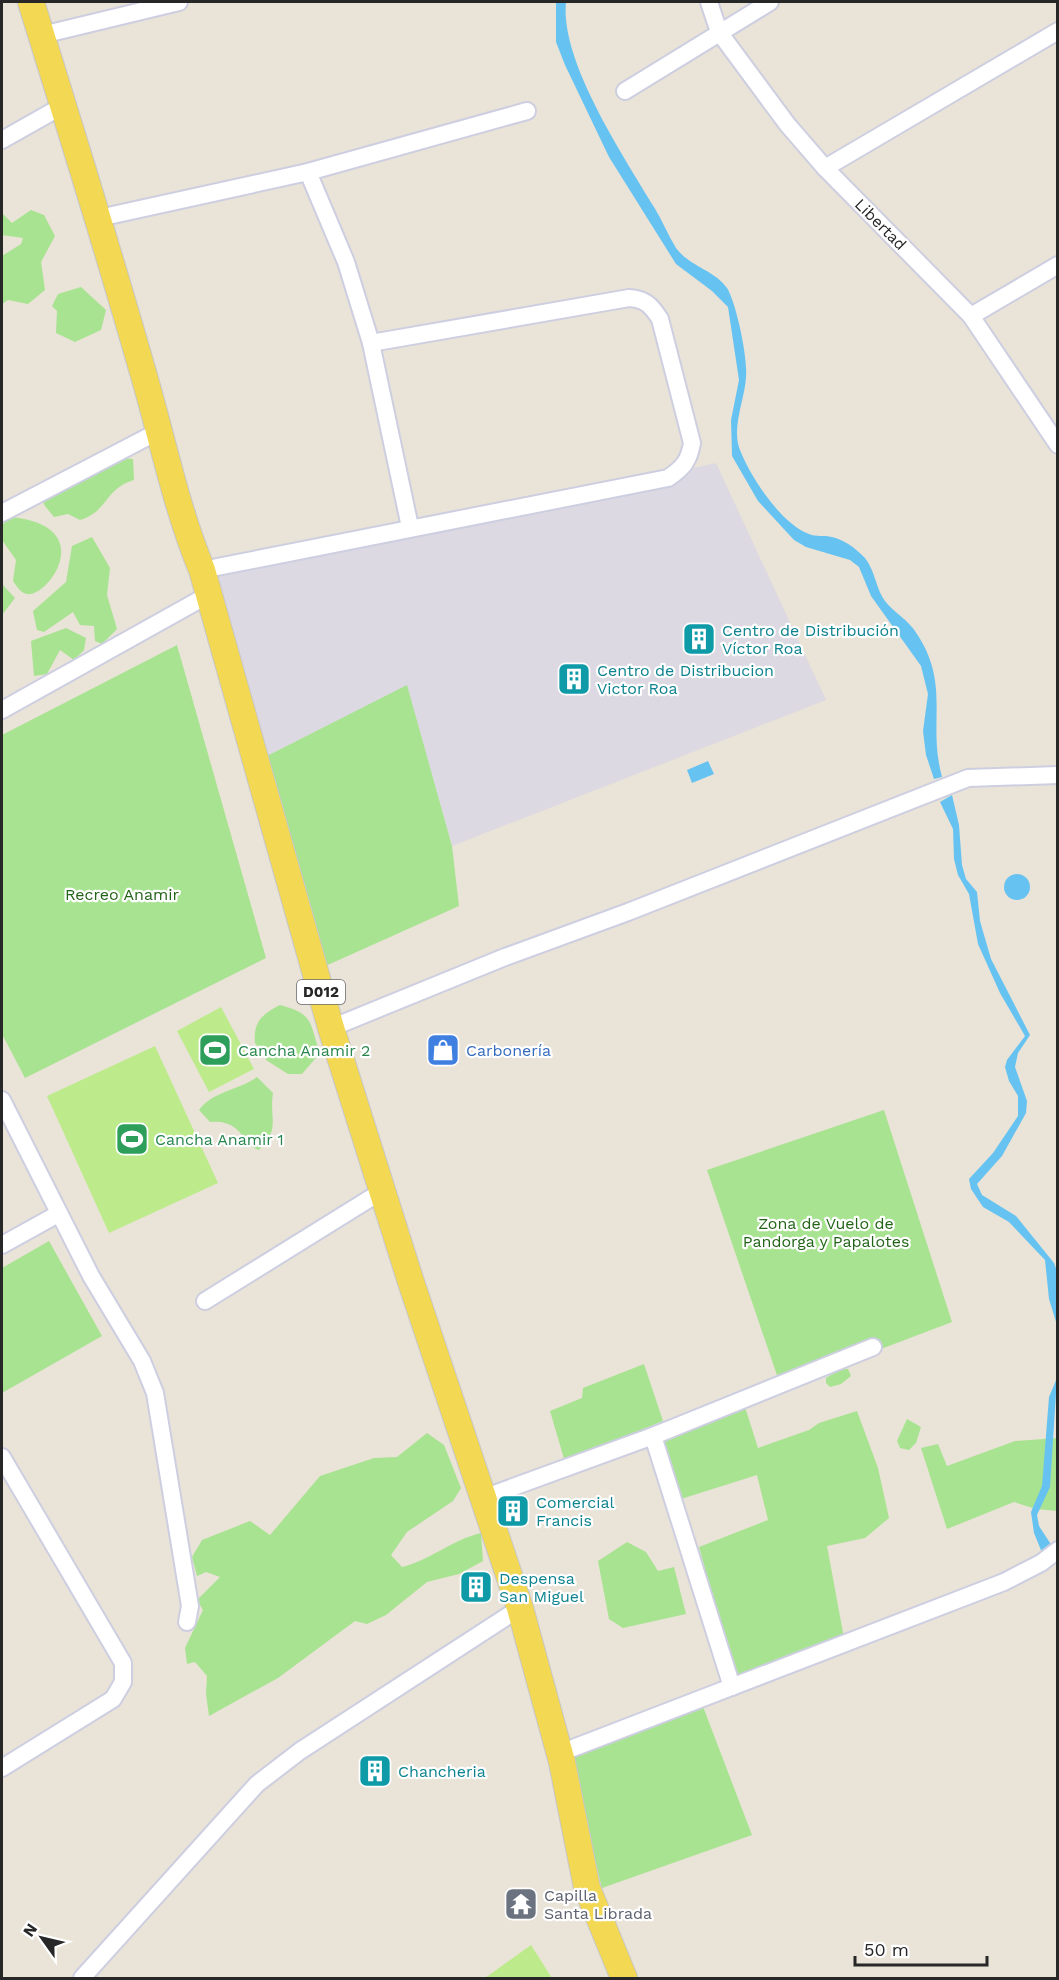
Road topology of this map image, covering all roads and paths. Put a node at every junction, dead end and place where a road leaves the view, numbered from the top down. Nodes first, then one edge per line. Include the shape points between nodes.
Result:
1 (31, 2) edge
2 (179, 2) edge
3 (709, 2) edge
4 (770, 2) edge
5 (1058, 31) edge
6 (719, 32) junction
7 (42, 35) junction
8 (625, 91) dead end
9 (64, 105) junction
10 (527, 111) dead end
11 (2, 140) edge
12 (825, 168) junction
13 (308, 172) junction
14 (99, 218) junction
15 (1058, 265) edge
16 (971, 316) junction
17 (371, 343) junction
18 (160, 430) junction
19 (1058, 446) edge
20 (2, 513) edge
21 (410, 527) junction
22 (202, 570) junction
23 (208, 596) junction
24 (2, 710) edge
25 (1058, 775) edge
26 (331, 1028) junction
27 (2, 1100) edge
28 (382, 1191) junction
29 (58, 1214) junction
30 (2, 1245) edge
31 (205, 1301) dead end
32 (873, 1347) dead end
33 (653, 1436) junction
34 (2, 1457) edge
35 (483, 1498) junction
36 (1058, 1550) edge
37 (520, 1608) junction
38 (188, 1622) dead end
39 (732, 1687) junction
40 (560, 1753) junction
41 (2, 1768) edge
42 (82, 1978) edge
43 (624, 1978) edge

1 - 7 main road, D012
2 - 7 street
3 - 6 street, Libertad
4 - 6 street
5 - 12 street
6 - 8 street
6 - 12 street, Libertad
7 - 9 main road, D012
9 - 11 street
9 - 14 main road, D012
10 - 13 street
12 - 16 street, Libertad
13 - 14 street
13 - 17 street via 346,262
14 - 18 main road, D012
15 - 16 street
16 - 19 street, Libertad
17 - 21 street
17 - 21 street via 639,299 651,305 660,319 692,443 690,457 681,470 668,478
18 - 20 street
18 - 22 main road, D012 via 186,532
21 - 22 street
22 - 23 main road, D012
23 - 24 street
23 - 26 main road, D012
25 - 26 street via 968,778
26 - 28 main road, D012
27 - 29 street
28 - 31 street
28 - 35 main road, D012
29 - 30 street
29 - 38 street via 142,1361 155,1393 190,1606
32 - 33 street
33 - 35 street
33 - 39 street
34 - 41 street via 123,1663 123,1682 113,1699
35 - 37 main road, D012
36 - 39 street via 1004,1582
37 - 40 main road, D012
37 - 42 street via 300,1751 257,1784
39 - 40 street
40 - 43 main road, D012 via 587,1888

